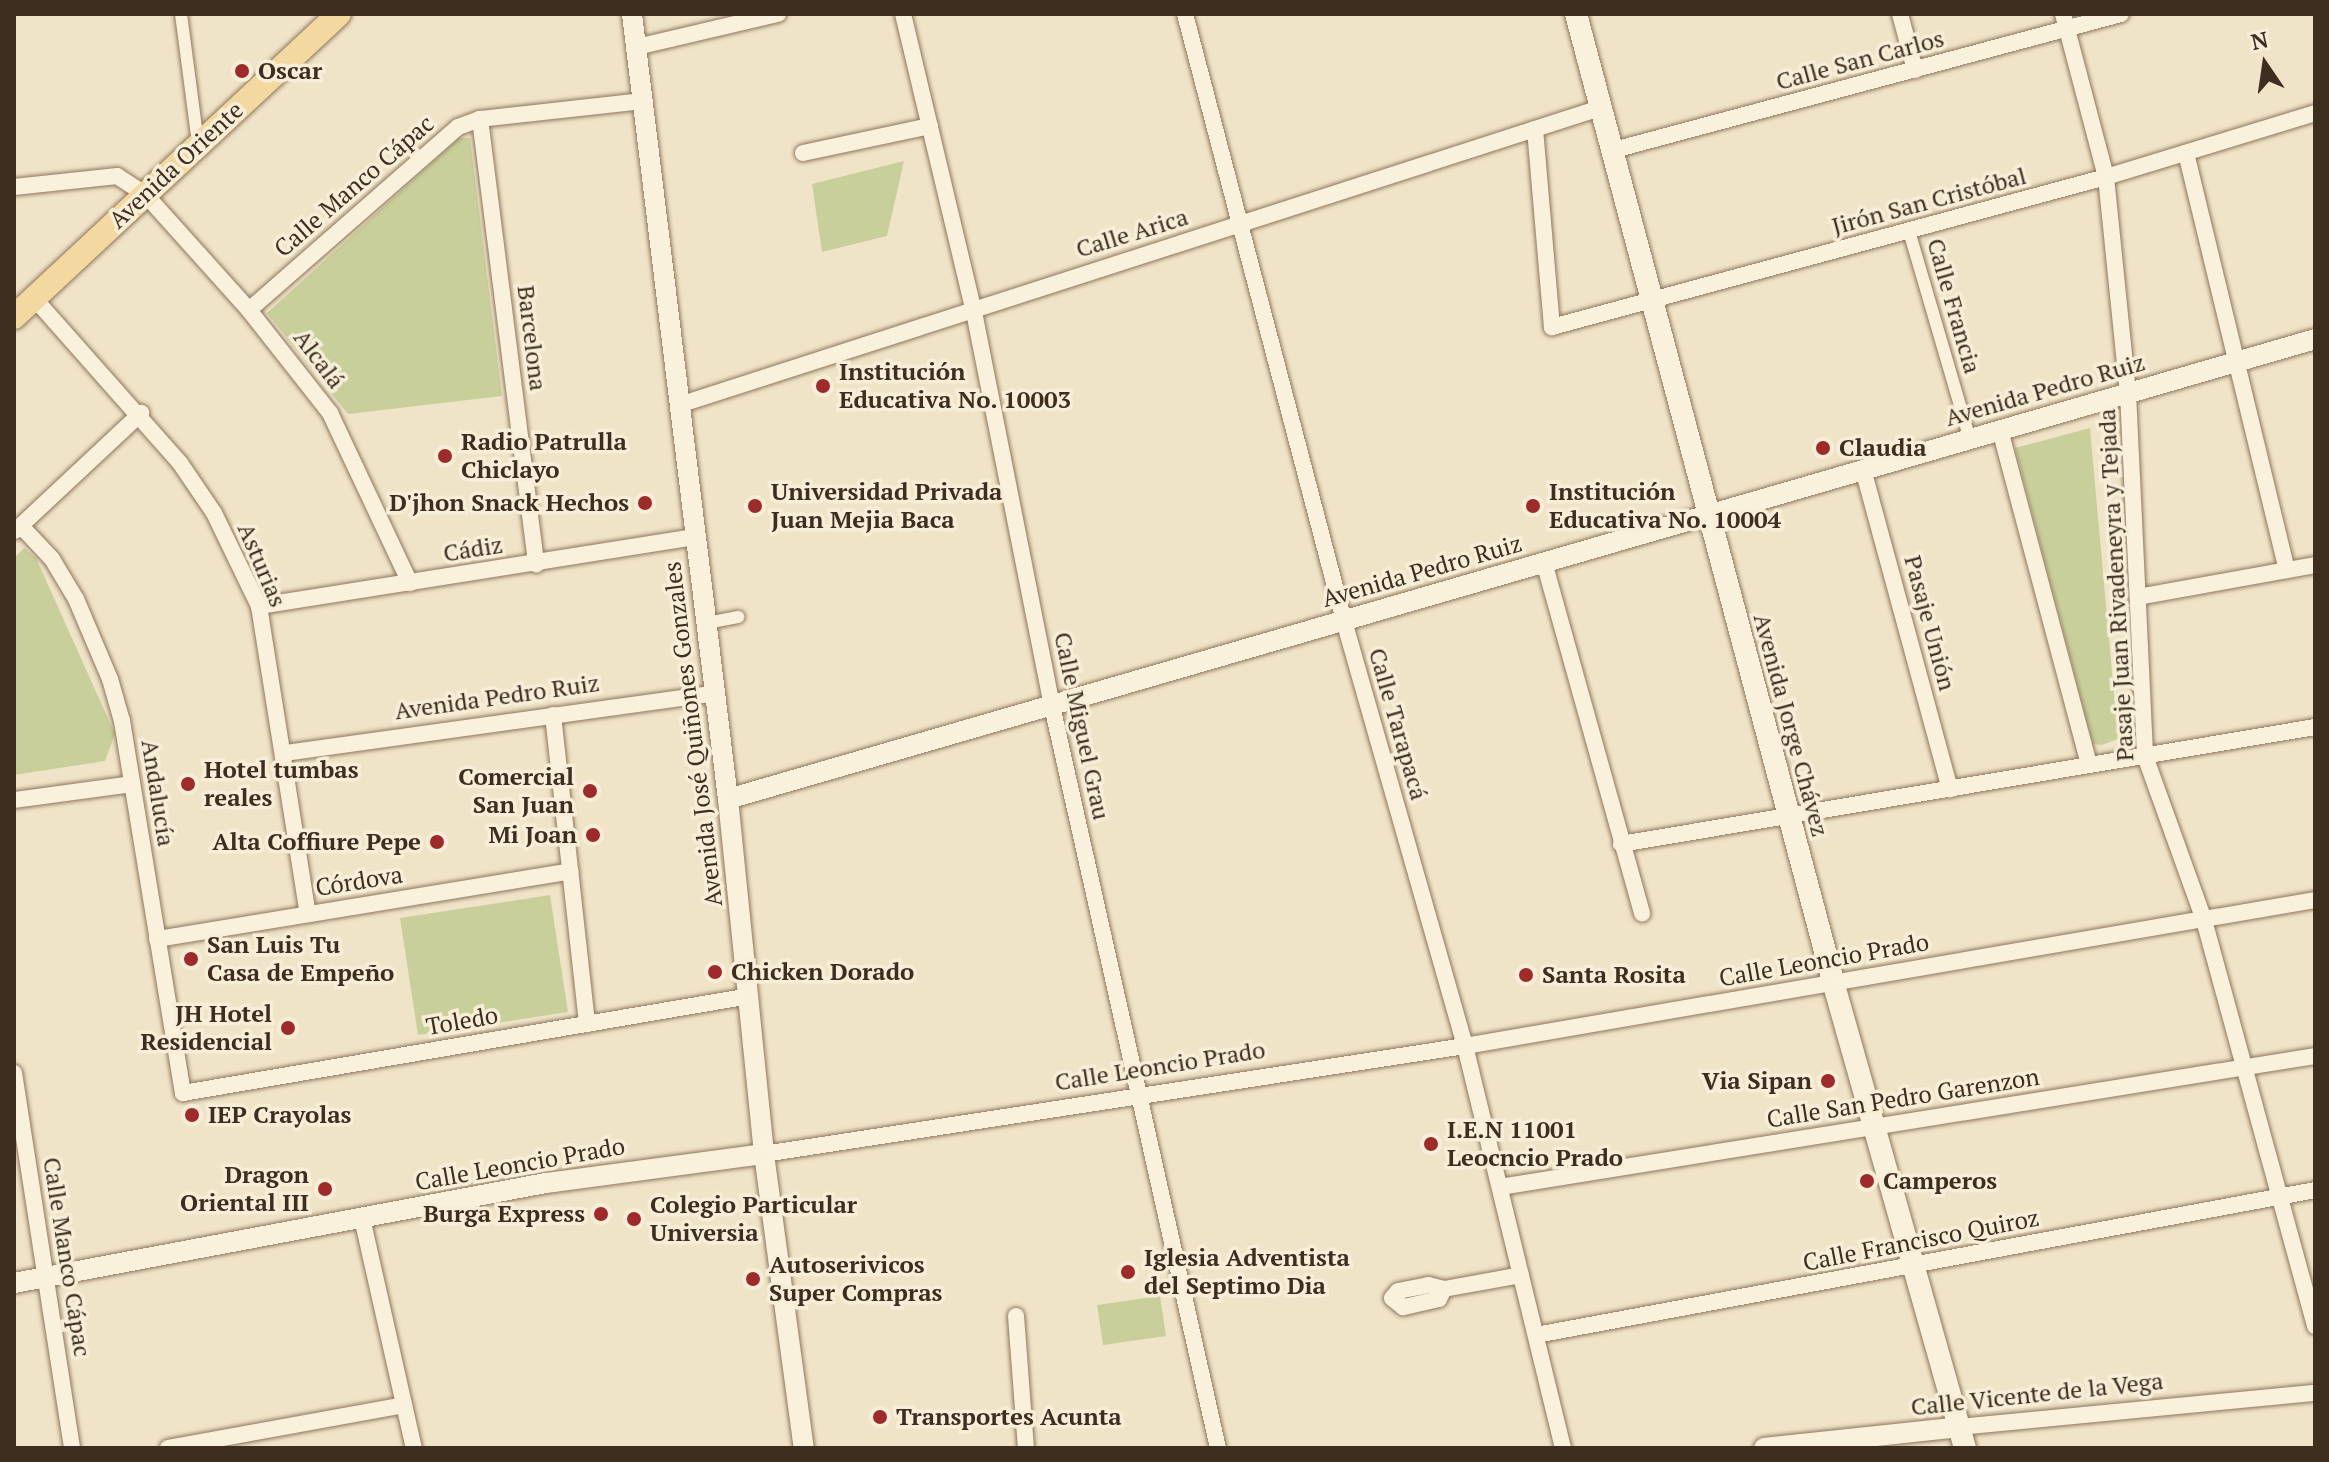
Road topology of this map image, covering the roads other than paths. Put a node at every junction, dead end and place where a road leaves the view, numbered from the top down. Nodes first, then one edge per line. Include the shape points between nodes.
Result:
1 (181, 14) edge
2 (339, 14) edge
3 (632, 14) edge
4 (778, 14) edge
5 (903, 14) edge
6 (1185, 14) edge
7 (1576, 14) edge
8 (1900, 14) edge
9 (2121, 14) edge
10 (2066, 22) edge
11 (637, 47) junction
12 (1915, 70) junction
13 (644, 101) junction
14 (1600, 108) junction
15 (2315, 113) edge
16 (480, 119) junction
17 (930, 126) junction
18 (1535, 129) junction
19 (198, 144) junction
20 (1610, 151) junction
21 (803, 153) dead end
22 (2186, 153) junction
23 (2106, 177) junction
24 (14, 187) edge
25 (145, 194) junction
26 (1242, 223) junction
27 (1909, 231) junction
28 (34, 298) junction
29 (1650, 301) junction
30 (973, 307) junction
31 (249, 310) junction
32 (14, 317) edge
33 (2315, 339) edge
34 (2238, 361) junction
35 (2128, 393) junction
36 (679, 405) junction
37 (141, 413) junction
38 (2000, 430) junction
39 (1970, 439) junction
40 (1863, 469) junction
41 (1708, 514) junction
42 (17, 529) edge
43 (695, 537) junction
44 (1544, 562) junction
45 (536, 564) junction
46 (2315, 565) edge
47 (2287, 570) junction
48 (410, 583) junction
49 (2138, 597) junction
50 (259, 606) junction
51 (738, 617) dead end
52 (1344, 621) junction
53 (707, 623) junction
54 (716, 693) junction
55 (1052, 706) junction
56 (553, 715) junction
57 (2315, 727) edge
58 (285, 753) junction
59 (2145, 756) junction
60 (2089, 764) junction
61 (132, 784) junction
62 (1950, 789) junction
63 (728, 799) junction
64 (14, 800) edge
65 (1789, 816) junction
66 (1621, 844) junction
67 (570, 871) junction
68 (2315, 900) edge
69 (308, 914) junction
70 (1642, 914) dead end
71 (2204, 920) junction
72 (157, 939) junction
73 (1834, 985) junction
74 (750, 996) junction
75 (587, 1024) junction
76 (1465, 1046) junction
77 (2315, 1056) edge
78 (2244, 1067) junction
79 (14, 1073) edge
80 (183, 1093) joint
81 (1139, 1096) junction
82 (1874, 1127) junction
83 (764, 1154) junction
84 (21, 1168) edge
85 (1500, 1187) junction
86 (2315, 1190) edge
87 (2282, 1196) junction
88 (362, 1218) junction
89 (1913, 1267) junction
90 (1521, 1275) junction
91 (49, 1278) junction
92 (14, 1283) edge
93 (1444, 1289) dead end
94 (1016, 1316) dead end
95 (2315, 1326) edge
96 (1536, 1335) junction
97 (2315, 1393) edge
98 (404, 1405) junction
99 (1962, 1438) edge
100 (72, 1448) edge
101 (168, 1448) edge
102 (414, 1448) edge
103 (804, 1448) edge
104 (1026, 1448) edge
105 (1218, 1448) edge
106 (1563, 1448) edge
107 (1764, 1448) edge

1 - 19 street
2 - 19 main road, Avenida Oriente
3 - 11 street, Avenida José Quiñones Gonzales
4 - 11 street
5 - 17 street, Calle Miguel Grau
6 - 26 street, Calle Tarapacá
7 - 14 main road, Avenida Jorge Chávez
8 - 12 street
9 - 10 street, Calle San Carlos
10 - 12 street, Calle San Carlos
10 - 23 street, Pasaje Juan Rivadeneyra y Tejada
11 - 13 street, Avenida José Quiñones Gonzales
12 - 20 street, Calle San Carlos
13 - 16 street, Calle Manco Cápac
13 - 36 street, Avenida José Quiñones Gonzales
14 - 18 street, Calle Arica
14 - 20 main road, Avenida Jorge Chávez
15 - 22 street, Jirón San Cristóbal
16 - 31 street, Calle Manco Cápac via 437,142
16 - 45 street, Barcelona
17 - 21 street
17 - 30 street, Calle Miguel Grau
18 - 26 street, Calle Arica
18 - 29 street, Jirón San Cristóbal via 1552,327
19 - 25 main road, Avenida Oriente
20 - 29 main road, Avenida Jorge Chávez
22 - 23 street, Jirón San Cristóbal
22 - 34 street
23 - 27 street, Jirón San Cristóbal
23 - 35 street, Pasaje Juan Rivadeneyra y Tejada
24 - 25 street via 117,176
25 - 28 main road, Avenida Oriente
25 - 31 street, Alcalá
26 - 30 street, Calle Arica
26 - 52 street, Calle Tarapacá
27 - 29 street, Jirón San Cristóbal
27 - 39 street, Calle Francia
28 - 32 main road, Avenida Oriente
28 - 37 street, Asturias
29 - 41 main road, Avenida Jorge Chávez
30 - 36 street, Calle Arica
30 - 55 street, Calle Miguel Grau
31 - 48 street, Alcalá via 330,413
33 - 34 street, Avenida Pedro Ruiz
34 - 35 street, Avenida Pedro Ruiz
34 - 47 street
35 - 38 street, Avenida Pedro Ruiz
35 - 49 street, Pasaje Juan Rivadeneyra y Tejada
36 - 43 street, Avenida José Quiñones Gonzales
37 - 42 street
37 - 50 street, Asturias via 214,513
38 - 39 street, Avenida Pedro Ruiz
38 - 60 street
39 - 40 street, Avenida Pedro Ruiz
40 - 41 street, Avenida Pedro Ruiz
40 - 62 street, Pasaje Unión
41 - 44 street, Avenida Pedro Ruiz
41 - 65 main road, Avenida Jorge Chávez
42 - 61 street, Andalucía via 52,559 97,639 122,721
43 - 45 street, Cádiz
43 - 53 street, Avenida José Quiñones Gonzales
44 - 52 street, Avenida Pedro Ruiz
44 - 66 street
45 - 48 street, Cádiz
46 - 47 street
47 - 49 street
48 - 50 street, Cádiz
49 - 59 street, Pasaje Juan Rivadeneyra y Tejada
50 - 58 street, Asturias
51 - 53 street
52 - 55 street, Avenida Pedro Ruiz
52 - 76 street, Calle Tarapacá
53 - 54 street, Avenida José Quiñones Gonzales
54 - 56 street, Avenida Pedro Ruiz
54 - 63 street, Avenida José Quiñones Gonzales
55 - 63 street, Avenida Pedro Ruiz
55 - 81 street, Calle Miguel Grau
56 - 58 street, Avenida Pedro Ruiz
56 - 67 street
57 - 59 street
58 - 69 street, Asturias
59 - 60 street
59 - 71 street, Pasaje Juan Rivadeneyra y Tejada
60 - 62 street
61 - 64 street
61 - 72 street, Andalucía
62 - 65 street
63 - 74 street, Avenida José Quiñones Gonzales
65 - 66 street
65 - 73 main road, Avenida Jorge Chávez
66 - 70 street
67 - 69 street, Córdova
67 - 75 street
68 - 71 street, Calle Leoncio Prado
69 - 72 street, Córdova
71 - 73 street, Calle Leoncio Prado
71 - 78 street, Pasaje Juan Rivadeneyra y Tejada
72 - 80 street, Andalucía
73 - 76 street, Calle Leoncio Prado
73 - 82 main road, Avenida Jorge Chávez
74 - 75 street, Toledo
74 - 83 street, Avenida José Quiñones Gonzales
75 - 80 street, Toledo
76 - 81 street, Calle Leoncio Prado
76 - 85 street, Calle Tarapacá
77 - 78 street, Calle San Pedro Garenzon
78 - 82 street, Calle San Pedro Garenzon
78 - 87 street, Pasaje Juan Rivadeneyra y Tejada
79 - 84 street, Calle Manco Cápac
81 - 83 street, Calle Leoncio Prado
81 - 105 street, Calle Miguel Grau
82 - 85 street, Calle San Pedro Garenzon
82 - 89 main road, Avenida Jorge Chávez
83 - 88 street, Calle Leoncio Prado via 546,1183
83 - 103 street, Avenida José Quiñones Gonzales
84 - 91 street, Calle Manco Cápac
85 - 90 street, Calle Tarapacá
86 - 87 street, Calle Francisco Quiroz
87 - 89 street, Calle Francisco Quiroz
87 - 95 street, Pasaje Juan Rivadeneyra y Tejada
88 - 91 street, Calle Leoncio Prado
88 - 98 street
89 - 96 street, Calle Francisco Quiroz
89 - 99 main road, Avenida Jorge Chávez
90 - 93 street
90 - 96 street, Calle Tarapacá
91 - 92 street, Calle Leoncio Prado
91 - 100 street, Calle Manco Cápac
94 - 104 street
96 - 106 street, Calle Tarapacá
97 - 99 street, Calle Vicente de la Vega
98 - 101 street
98 - 102 street
99 - 107 street, Calle Vicente de la Vega

